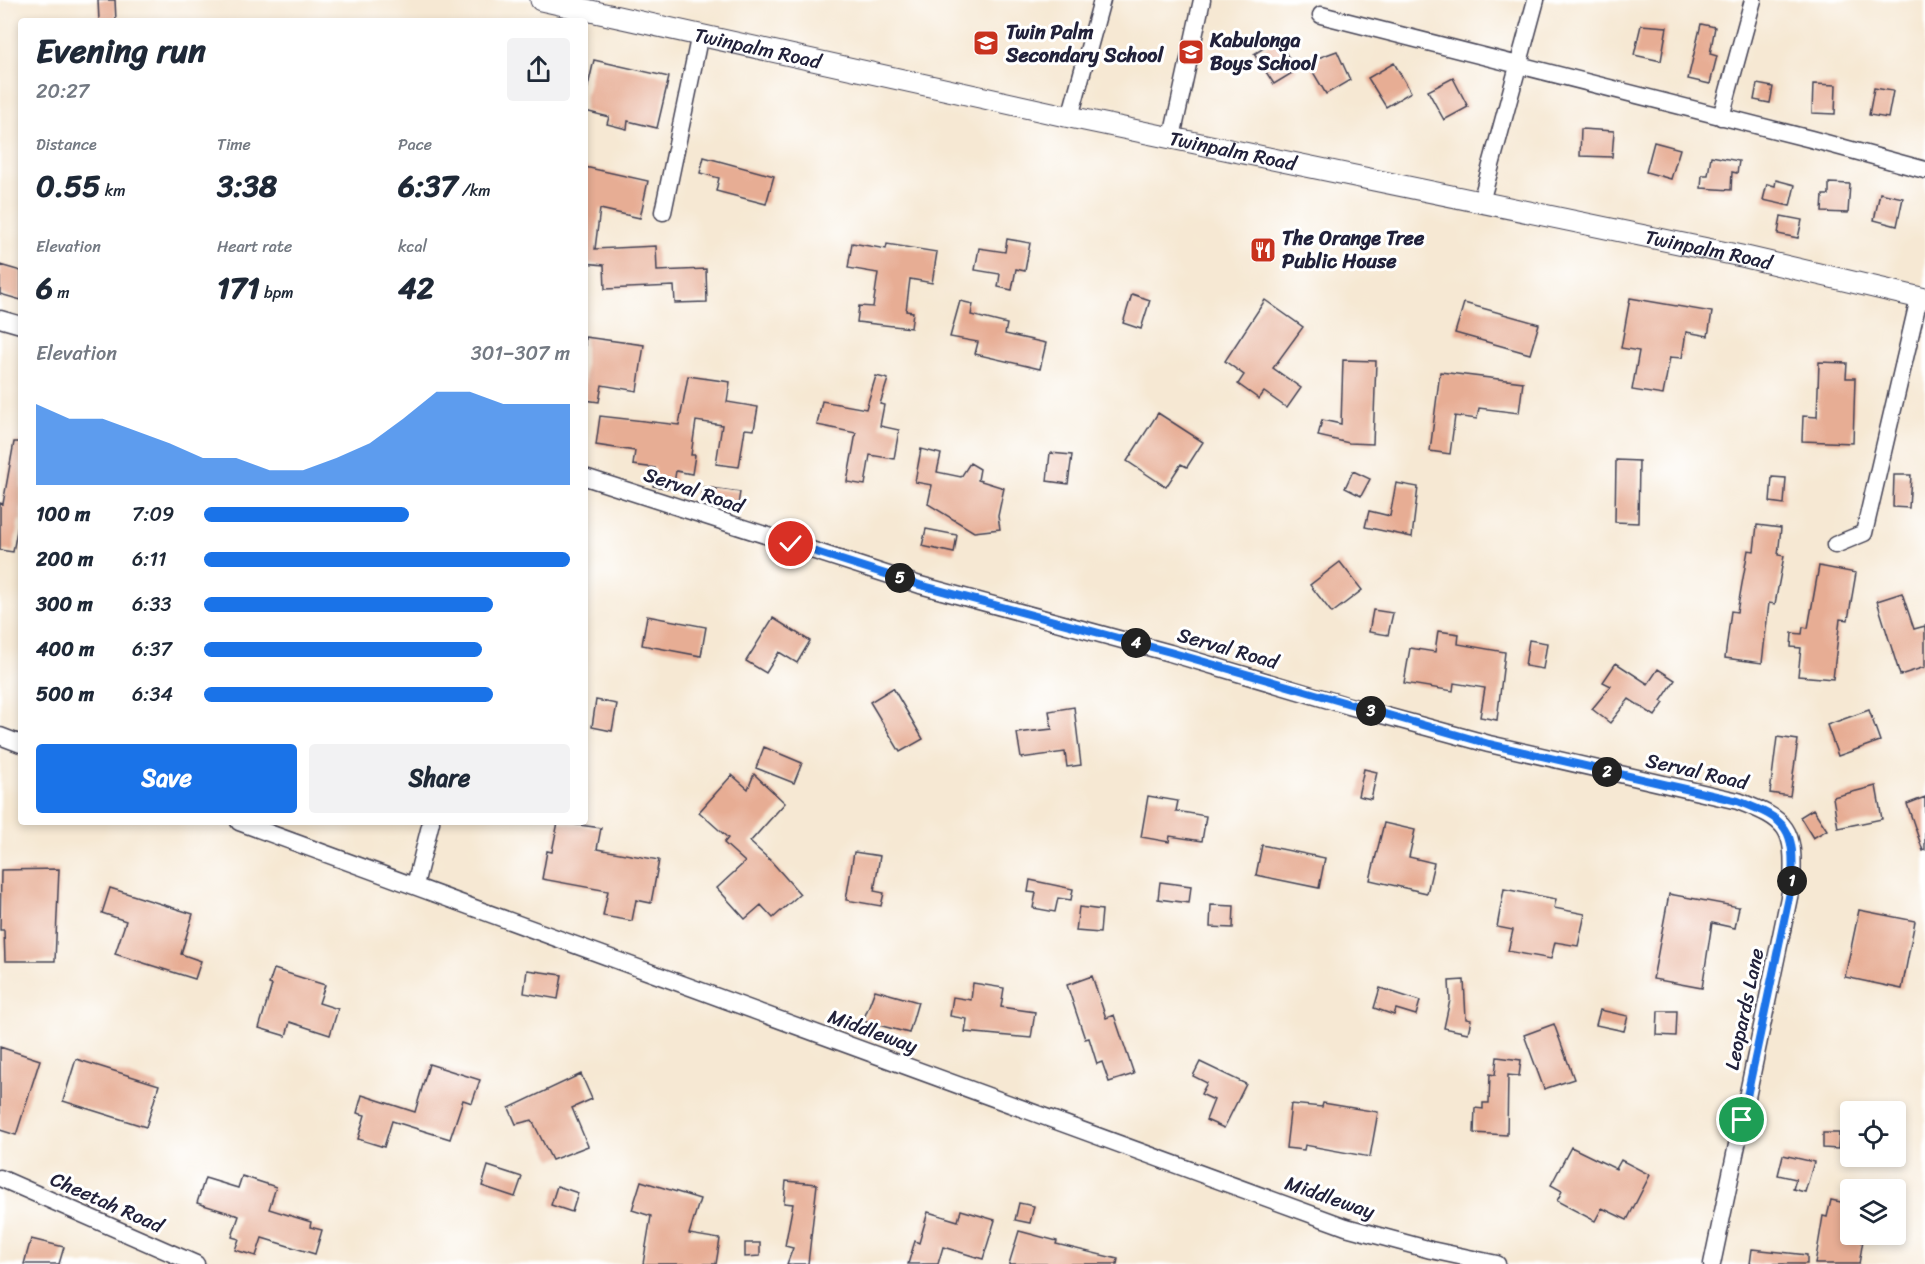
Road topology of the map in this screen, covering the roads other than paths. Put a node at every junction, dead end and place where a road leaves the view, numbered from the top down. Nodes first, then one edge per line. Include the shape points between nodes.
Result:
1 (541, 0) edge
2 (1102, 0) edge
3 (1202, 0) edge
4 (1536, 0) edge
5 (1753, 0) edge
6 (1321, 15) dead end
7 (700, 34) junction
8 (1518, 65) junction
9 (1070, 117) junction
10 (1721, 117) junction
11 (1172, 137) junction
12 (1925, 170) edge
13 (1481, 202) junction
14 (663, 212) dead end
15 (1922, 299) edge
16 (0, 319) edge
17 (18, 324) edge
18 (588, 478) edge
19 (1836, 545) dead end
20 (0, 736) edge
21 (18, 743) edge
22 (247, 825) edge
23 (430, 825) edge
24 (1788, 832) joint
25 (415, 885) junction
26 (0, 1178) edge
27 (196, 1264) edge
28 (1497, 1264) edge
29 (1712, 1264) edge

1 - 7 main road, Twinpalm Road
2 - 9 street
3 - 11 street
4 - 8 street
5 - 10 street
6 - 8 street
7 - 9 main road, Twinpalm Road
7 - 14 street
8 - 10 street
8 - 13 street
9 - 11 main road, Twinpalm Road
10 - 12 street
11 - 13 main road, Twinpalm Road
13 - 15 main road, Twinpalm Road via 1746,257
15 - 19 street via 1864,533
16 - 17 street
18 - 24 street, Serval Road via 920,585 1170,652 1360,709 1489,744 1738,801 1773,814
20 - 21 street
22 - 25 street, Middleway
23 - 25 street
24 - 29 street, Leopards Lane via 1794,851 1792,883
25 - 28 street, Middleway via 1346,1227
26 - 27 street, Cheetah Road

